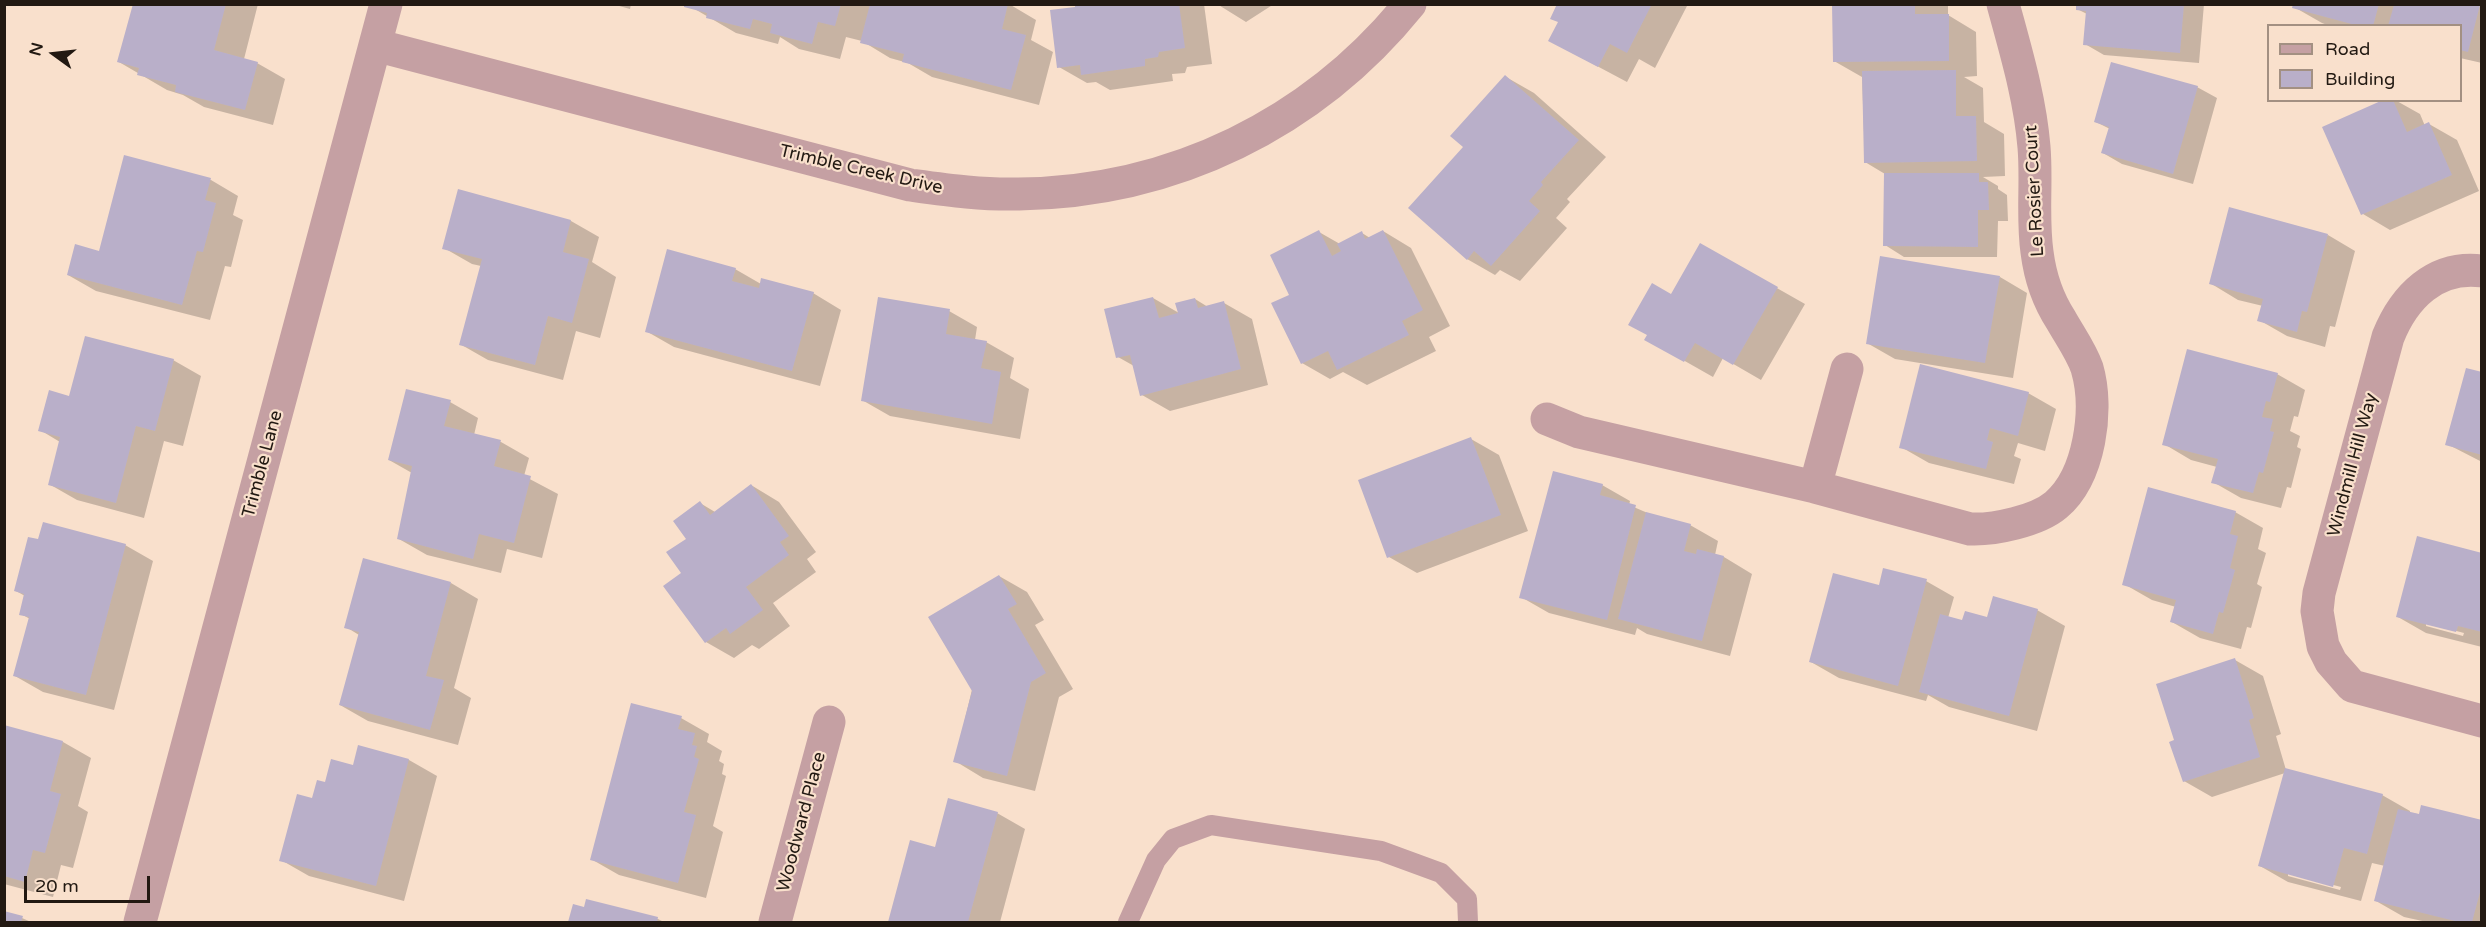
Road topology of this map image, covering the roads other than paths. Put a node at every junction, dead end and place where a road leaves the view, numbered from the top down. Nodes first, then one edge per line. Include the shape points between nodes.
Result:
1 (386, 4) edge
2 (1410, 4) edge
3 (2003, 4) edge
4 (375, 45) junction
5 (2481, 271) edge
6 (1847, 369) dead end
7 (1547, 419) dead end
8 (1815, 487) junction
9 (2481, 721) edge
10 (828, 722) dead end
11 (140, 922) edge
12 (775, 922) edge
13 (1128, 922) edge
14 (1468, 922) edge

1 - 4 street, Trimble Lane
2 - 4 street, Trimble Creek Drive via 1394,25 1326,87 1283,119 1234,145 1129,181 1019,194 910,185
3 - 8 street, Le Rosier Court via 2024,74 2030,110 2036,182 2035,233 2042,278 2059,318 2081,353 2091,386 2092,420 2079,473 2055,507 1987,530 1953,525
4 - 11 street, Trimble Lane
5 - 9 street, Windmill Hill Way via 2460,271 2429,281 2403,305 2388,337 2317,611 2323,646 2352,686
6 - 8 street
7 - 8 street, Le Rosier Court via 1579,432
10 - 12 street, Woodward Place
13 - 14 lane via 1156,860 1173,839 1211,825 1381,851 1441,873 1467,899

